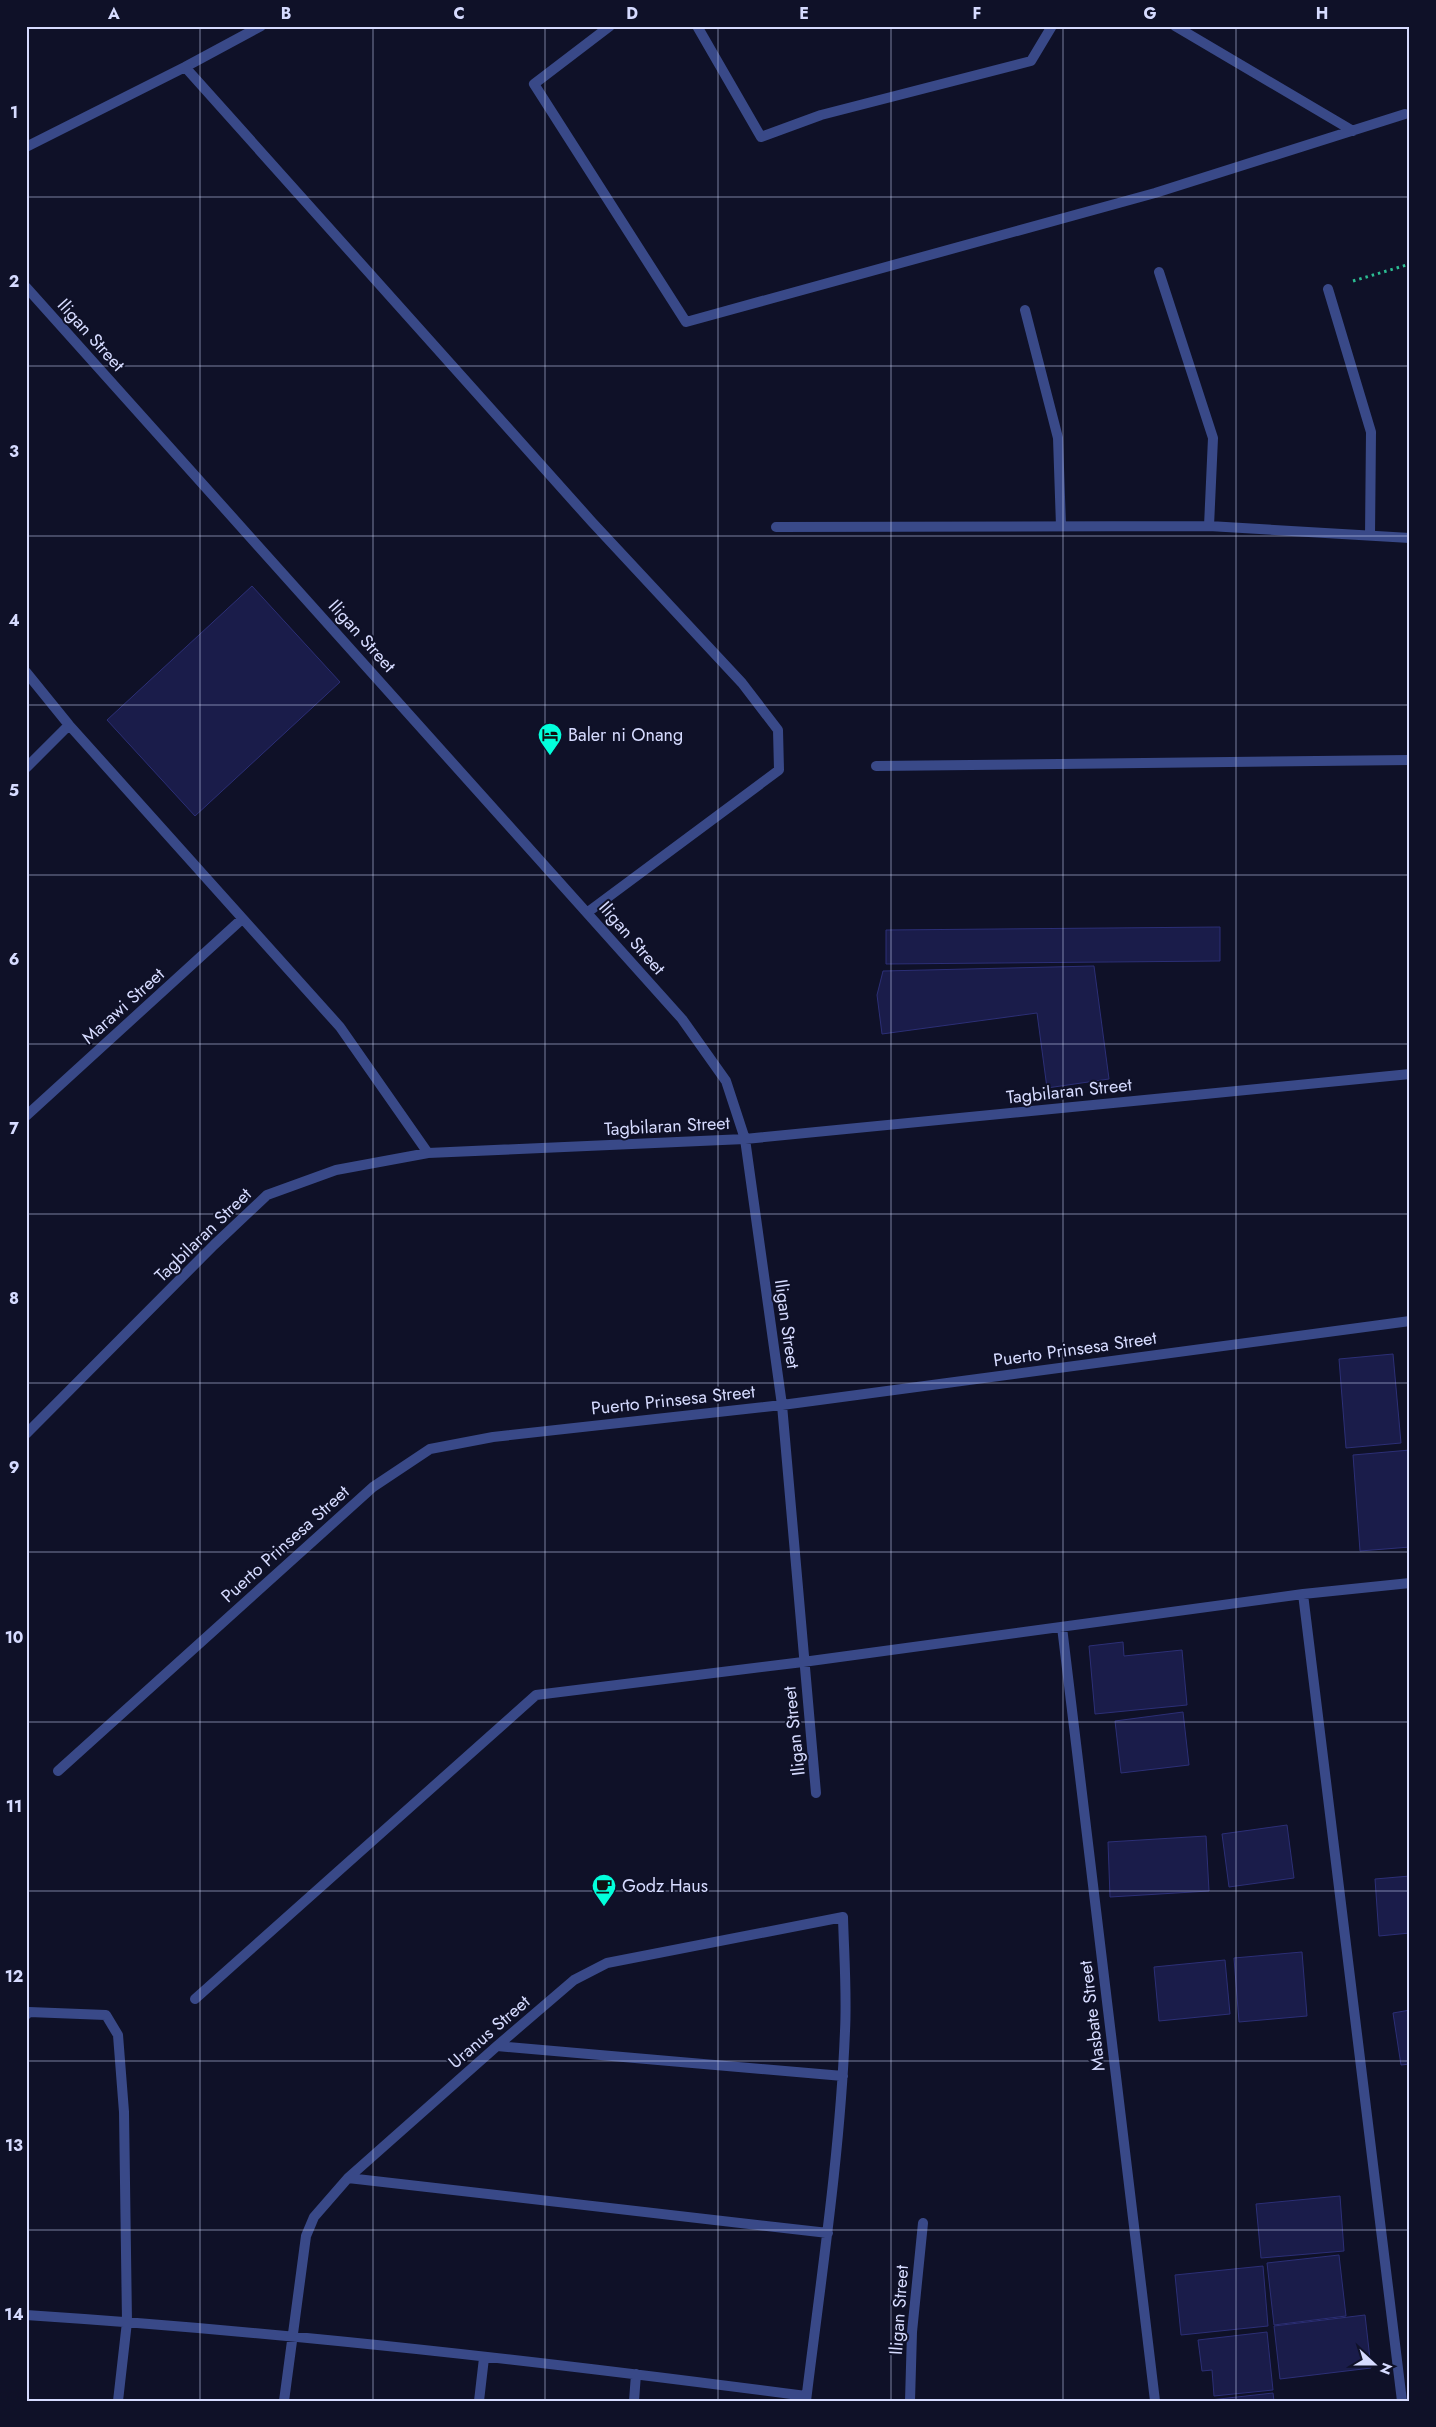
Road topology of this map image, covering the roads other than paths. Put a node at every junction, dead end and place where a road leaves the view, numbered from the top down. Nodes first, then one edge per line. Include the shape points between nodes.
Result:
1 (261, 26) edge
2 (610, 26) edge
3 (697, 26) edge
4 (1052, 26) edge
5 (1175, 26) edge
6 (185, 67) junction
7 (1405, 114) dead end
8 (1353, 131) junction
9 (26, 147) edge
10 (1159, 272) dead end
11 (26, 287) edge
12 (1328, 289) road end
13 (1025, 310) dead end
14 (1061, 526) junction
15 (1209, 526) junction
16 (776, 527) dead end
17 (1370, 536) junction
18 (1410, 538) edge
19 (26, 672) edge
20 (69, 725) junction
21 (1410, 760) edge
22 (876, 766) dead end
23 (26, 768) edge
24 (588, 912) junction
25 (242, 919) junction
26 (1410, 1074) edge
27 (26, 1116) edge
28 (745, 1139) junction
29 (428, 1154) junction
30 (1410, 1321) edge
31 (782, 1405) junction
32 (26, 1434) edge
33 (1410, 1583) edge
34 (1303, 1594) junction
35 (1062, 1628) junction
36 (804, 1662) junction
37 (58, 1771) dead end
38 (816, 1793) dead end
39 (195, 1999) dead end
40 (27, 2012) edge
41 (497, 2046) junction
42 (843, 2076) junction
43 (348, 2178) junction
44 (923, 2223) dead end
45 (828, 2233) junction
46 (26, 2315) edge
47 (127, 2322) junction
48 (291, 2337) junction
49 (484, 2358) junction
50 (636, 2374) junction
51 (806, 2398) edge
52 (118, 2401) edge
53 (284, 2401) edge
54 (479, 2401) edge
55 (634, 2401) edge
56 (910, 2401) edge
57 (1155, 2401) edge
58 (1402, 2401) edge

1 - 6 street
2 - 8 street via 534,84 686,322 1146,196
3 - 4 street via 761,136 821,115 1031,60
5 - 8 street
6 - 9 street
6 - 24 street via 592,522 742,683 778,730 780,770
7 - 8 street
10 - 15 street via 1213,438
11 - 24 street, Iligan Street
12 - 17 street via 1372,432
13 - 14 street via 1058,438
14 - 15 street
14 - 16 street
15 - 17 street
17 - 18 street
19 - 20 street
20 - 23 street
20 - 25 street
21 - 22 street
24 - 28 street, Iligan Street via 682,1019 726,1081
25 - 27 street, Marawi Street
25 - 29 street via 340,1027
26 - 28 street, Tagbilaran Street
28 - 29 street, Tagbilaran Street
28 - 31 street, Iligan Street
29 - 32 street, Tagbilaran Street via 336,1170 267,1195
30 - 31 street, Puerto Prinsesa Street
31 - 36 street, Iligan Street
31 - 37 street, Puerto Prinsesa Street via 493,1437 430,1449 373,1487
33 - 34 street
34 - 35 street
34 - 58 street
35 - 36 street
35 - 57 street, Masbate Street
36 - 38 street, Iligan Street
36 - 39 street via 536,1695
40 - 47 street via 106,2015 118,2035 124,2112
41 - 42 street
41 - 42 street, Uranus Street via 574,1980 607,1964 844,1917 846,2028
41 - 43 street, Uranus Street
42 - 45 street
43 - 45 street
43 - 48 street, Uranus Street via 314,2217 306,2236
44 - 56 street, Iligan Street via 912,2332
45 - 51 street
46 - 47 street
47 - 48 street
47 - 52 street
48 - 49 street
48 - 53 street, Uranus Street
49 - 50 street
49 - 54 street
50 - 51 street
50 - 55 street

